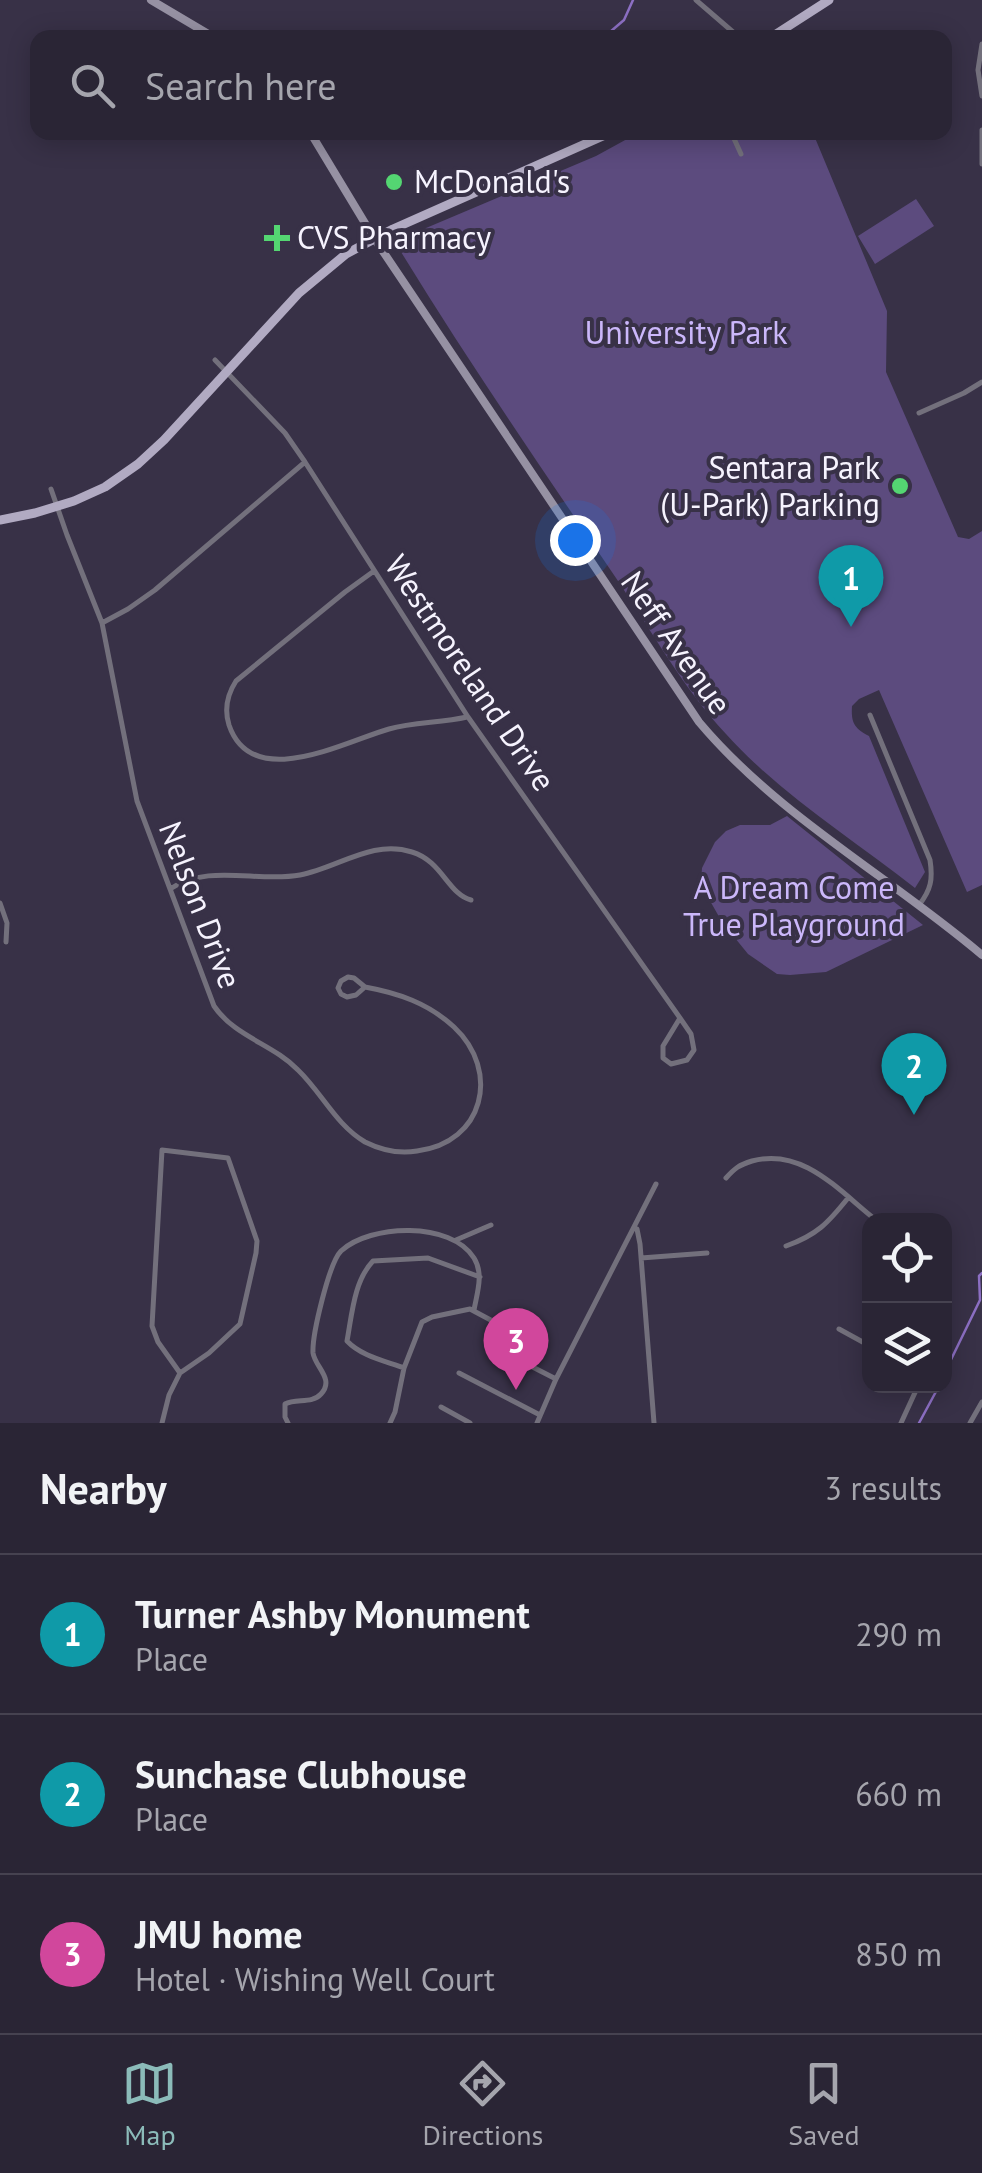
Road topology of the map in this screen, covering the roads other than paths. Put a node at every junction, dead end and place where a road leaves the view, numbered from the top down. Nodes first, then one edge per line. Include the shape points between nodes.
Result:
1 (151, 0) edge
2 (696, 0) edge
3 (829, 0) edge
4 (202, 30) edge
5 (731, 30) edge
6 (782, 30) edge
7 (982, 44) edge
8 (982, 96) edge
9 (982, 130) edge
10 (315, 140) edge
11 (594, 140) edge
12 (735, 140) edge
13 (741, 154) dead end
14 (982, 164) edge
15 (374, 238) junction
16 (215, 360) dead end
17 (227, 371) junction
18 (982, 382) edge
19 (919, 413) dead end
20 (305, 462) junction
21 (51, 489) dead end
22 (56, 507) junction
23 (0, 520) edge
24 (374, 570) junction
25 (102, 622) junction
26 (870, 715) dead end
27 (468, 717) junction
28 (170, 889) junction
29 (470, 900) dead end
30 (0, 903) edge
31 (919, 905) junction
32 (6, 942) dead end
33 (982, 954) edge
34 (365, 987) junction
35 (680, 1018) junction
36 (726, 1178) dead end
37 (656, 1184) dead end
38 (848, 1198) junction
39 (867, 1213) edge
40 (491, 1224) dead end
41 (636, 1226) junction
42 (456, 1240) junction
43 (786, 1246) dead end
44 (708, 1253) dead end
45 (641, 1258) junction
46 (480, 1277) junction
47 (474, 1310) junction
48 (839, 1328) dead end
49 (862, 1341) edge
50 (404, 1368) junction
51 (180, 1373) junction
52 (459, 1374) dead end
53 (556, 1380) junction
54 (915, 1393) edge
55 (982, 1402) edge
56 (441, 1408) dead end
57 (540, 1415) junction
58 (162, 1423) edge
59 (288, 1423) edge
60 (390, 1423) edge
61 (470, 1423) edge
62 (537, 1423) edge
63 (654, 1423) edge
64 (901, 1423) edge
65 (970, 1423) edge

1 - 4 main road
2 - 5 street
3 - 6 main road
7 - 8 street
9 - 14 street
10 - 15 main road, Neff Avenue
11 - 15 main road
12 - 13 street
15 - 17 main road via 312,281
15 - 31 main road, Neff Avenue via 699,722 774,796
16 - 17 street, Westmoreland Drive
17 - 20 street, Westmoreland Drive
17 - 22 main road via 138,464
18 - 19 street
20 - 24 street, Westmoreland Drive
20 - 25 street via 155,590
21 - 22 street, Nelson Drive
22 - 23 main road
22 - 25 street, Nelson Drive
24 - 27 street, Westmoreland Drive
24 - 27 street via 238,678 226,709 236,739 255,754 284,759 396,727
25 - 28 street, Nelson Drive via 132,783
26 - 31 street via 930,860 928,894
27 - 35 street, Westmoreland Drive
28 - 29 street via 207,876 301,875 394,848 432,862
28 - 34 street, Nelson Drive via 208,994 229,1024 296,1067 342,1124 366,1142 404,1152 443,1144 476,1109 481,1079 474,1053 431,1010
30 - 32 street
31 - 33 main road, Neff Avenue
34 - 34 street, Nelson Drive via 347,997 338,988 350,977
35 - 35 street, Westmoreland Drive via 694,1050 671,1064 663,1048
36 - 38 street via 736,1166 781,1158 813,1170
37 - 41 street
38 - 39 street
38 - 43 street via 822,1228
40 - 42 street
41 - 45 street
41 - 53 street
42 - 46 street via 474,1258
42 - 59 street via 434,1232 374,1234 338,1253 313,1350 326,1383 312,1400 285,1404
44 - 45 street
45 - 63 street
46 - 47 street
46 - 50 street via 428,1258 373,1261 363,1271 347,1341
47 - 50 street via 422,1322
47 - 53 street via 500,1325 510,1354
48 - 49 street
50 - 60 street
51 - 51 street via 240,1324 256,1241 228,1158 162,1150 152,1326
51 - 58 street
52 - 57 street
53 - 57 street
54 - 64 street
55 - 65 street
56 - 61 street
57 - 62 street

